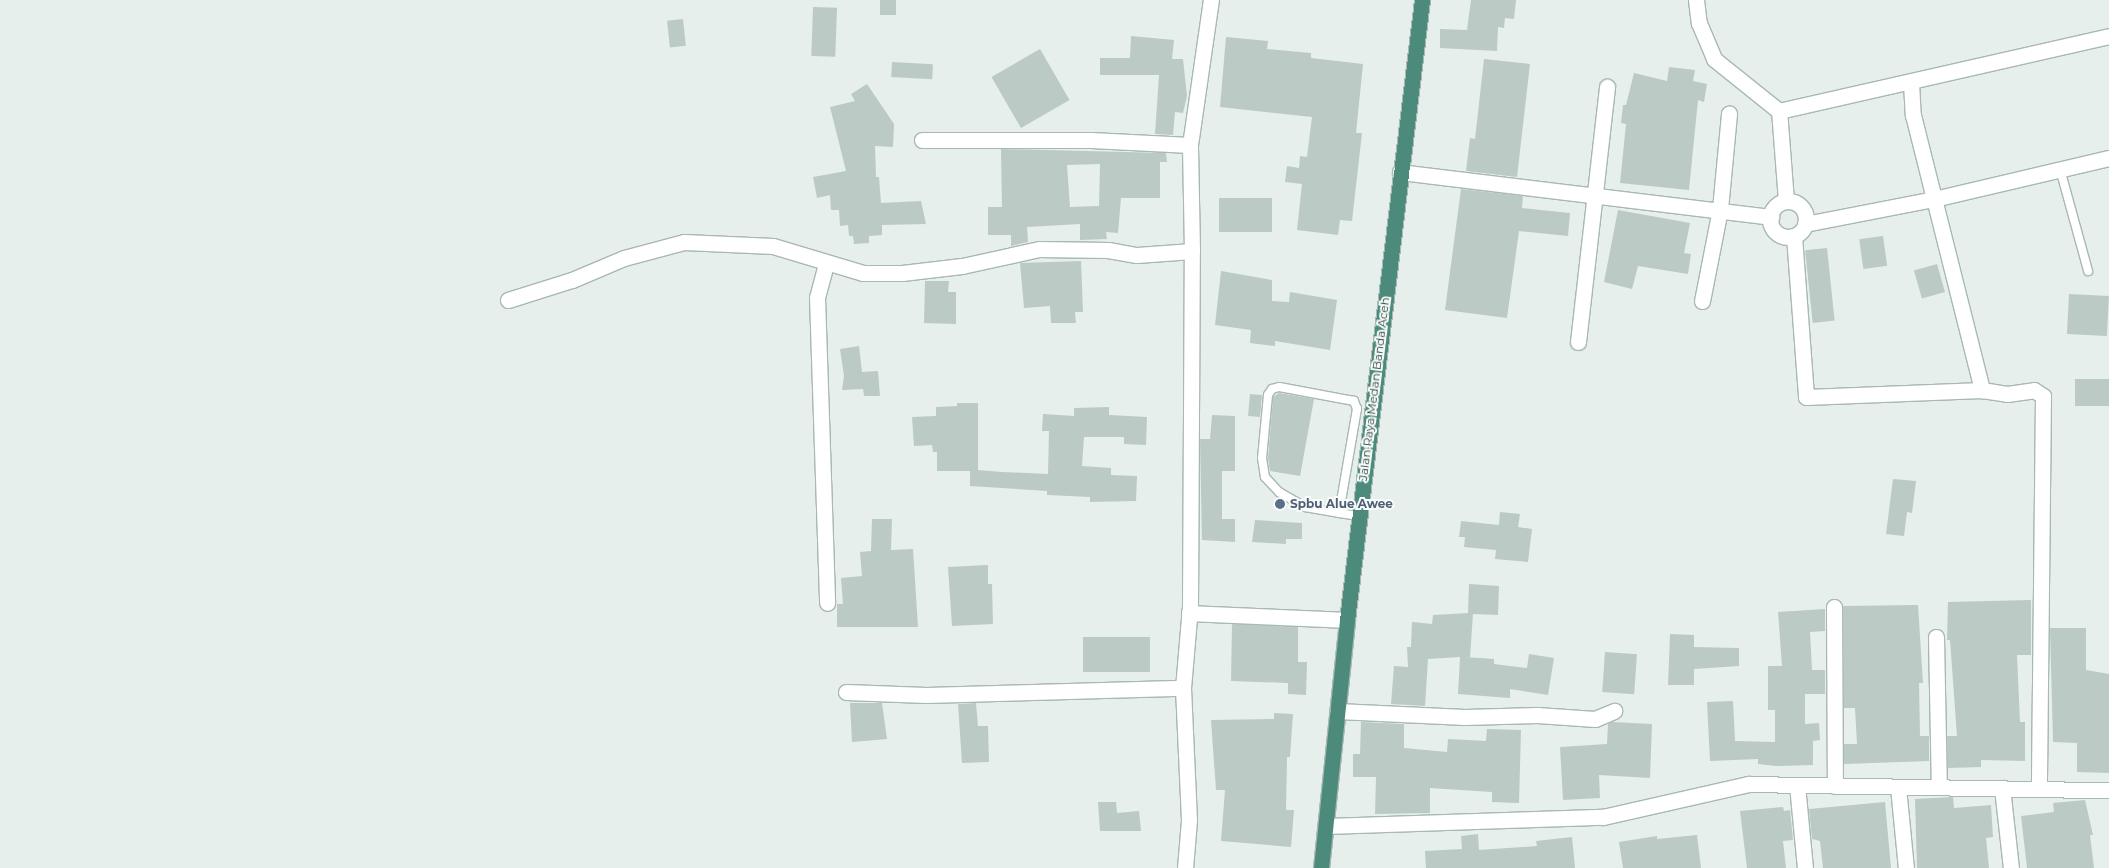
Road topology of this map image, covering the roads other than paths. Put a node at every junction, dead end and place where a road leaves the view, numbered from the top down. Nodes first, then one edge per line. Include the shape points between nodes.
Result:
1 (1212, 0) edge
2 (1422, 0) edge
3 (1696, 0) edge
4 (2109, 36) edge
5 (1911, 82) junction
6 (1607, 87) dead end
7 (1780, 111) junction
8 (1729, 113) dead end
9 (922, 140) dead end
10 (1190, 146) junction
11 (2109, 158) edge
12 (2060, 169) junction
13 (1400, 172) junction
14 (1594, 194) junction
15 (1934, 199) junction
16 (1786, 201) junction
17 (1720, 209) junction
18 (1771, 216) junction
19 (1805, 224) junction
20 (1794, 236) junction
21 (1192, 251) junction
22 (826, 264) junction
23 (2088, 271) dead end
24 (508, 300) dead end
25 (1702, 301) dead end
26 (1578, 342) dead end
27 (1982, 390) junction
28 (1339, 513) junction
29 (1359, 516) junction
30 (827, 603) dead end
31 (1834, 608) dead end
32 (1189, 613) junction
33 (1347, 620) junction
34 (1936, 637) dead end
35 (1183, 688) junction
36 (846, 692) dead end
37 (1337, 710) junction
38 (1614, 712) dead end
39 (1797, 785) junction
40 (1835, 786) junction
41 (1898, 787) junction
42 (1939, 787) junction
43 (2002, 788) junction
44 (2040, 789) junction
45 (2109, 790) edge
46 (1326, 826) junction
47 (1185, 868) edge
48 (1322, 868) edge
49 (1804, 868) edge
50 (1906, 868) edge
51 (2011, 868) edge

1 - 10 street
2 - 13 highway, Jalan Raya Medan Banda Aceh
3 - 7 street via 1699,23 1714,59
4 - 5 street
5 - 7 street
5 - 15 street via 1913,115
6 - 14 street
7 - 16 street
8 - 17 street
9 - 10 street via 1091,140
10 - 21 street
11 - 12 street
12 - 15 street
12 - 23 lane
13 - 14 street
13 - 29 highway, Jalan Raya Medan Banda Aceh
14 - 17 street
14 - 26 street
15 - 19 street
15 - 27 street
16 - 18 street via 1776,206
16 - 19 street via 1802,208
17 - 18 street
17 - 25 street
18 - 20 street via 1777,232
19 - 20 street
20 - 27 street via 1806,397
21 - 22 street via 1137,254 1108,250 1039,249 962,266 902,274 863,273
21 - 32 street
22 - 24 street via 773,246 684,242 624,258 572,280
22 - 30 street via 816,297
27 - 44 street via 2007,394 2034,390 2043,396
28 - 28 lane via 1294,502 1265,477 1262,458 1268,395 1272,389 1354,401 1358,409
28 - 29 lane
29 - 33 highway, Jalan Raya Medan Banda Aceh
31 - 40 street
32 - 33 street
32 - 35 street
33 - 37 highway, Jalan Raya Medan Banda Aceh
34 - 42 street
35 - 36 street via 926,694
35 - 47 street via 1188,820
37 - 38 street via 1464,717 1537,715 1595,719
37 - 46 highway, Jalan Raya Medan Banda Aceh
39 - 40 street
39 - 46 street via 1748,784 1603,817
39 - 49 street
40 - 41 street
41 - 42 street
41 - 50 street
42 - 43 street
43 - 44 street
43 - 51 street
44 - 45 street
46 - 48 highway, Jalan Raya Medan Banda Aceh

